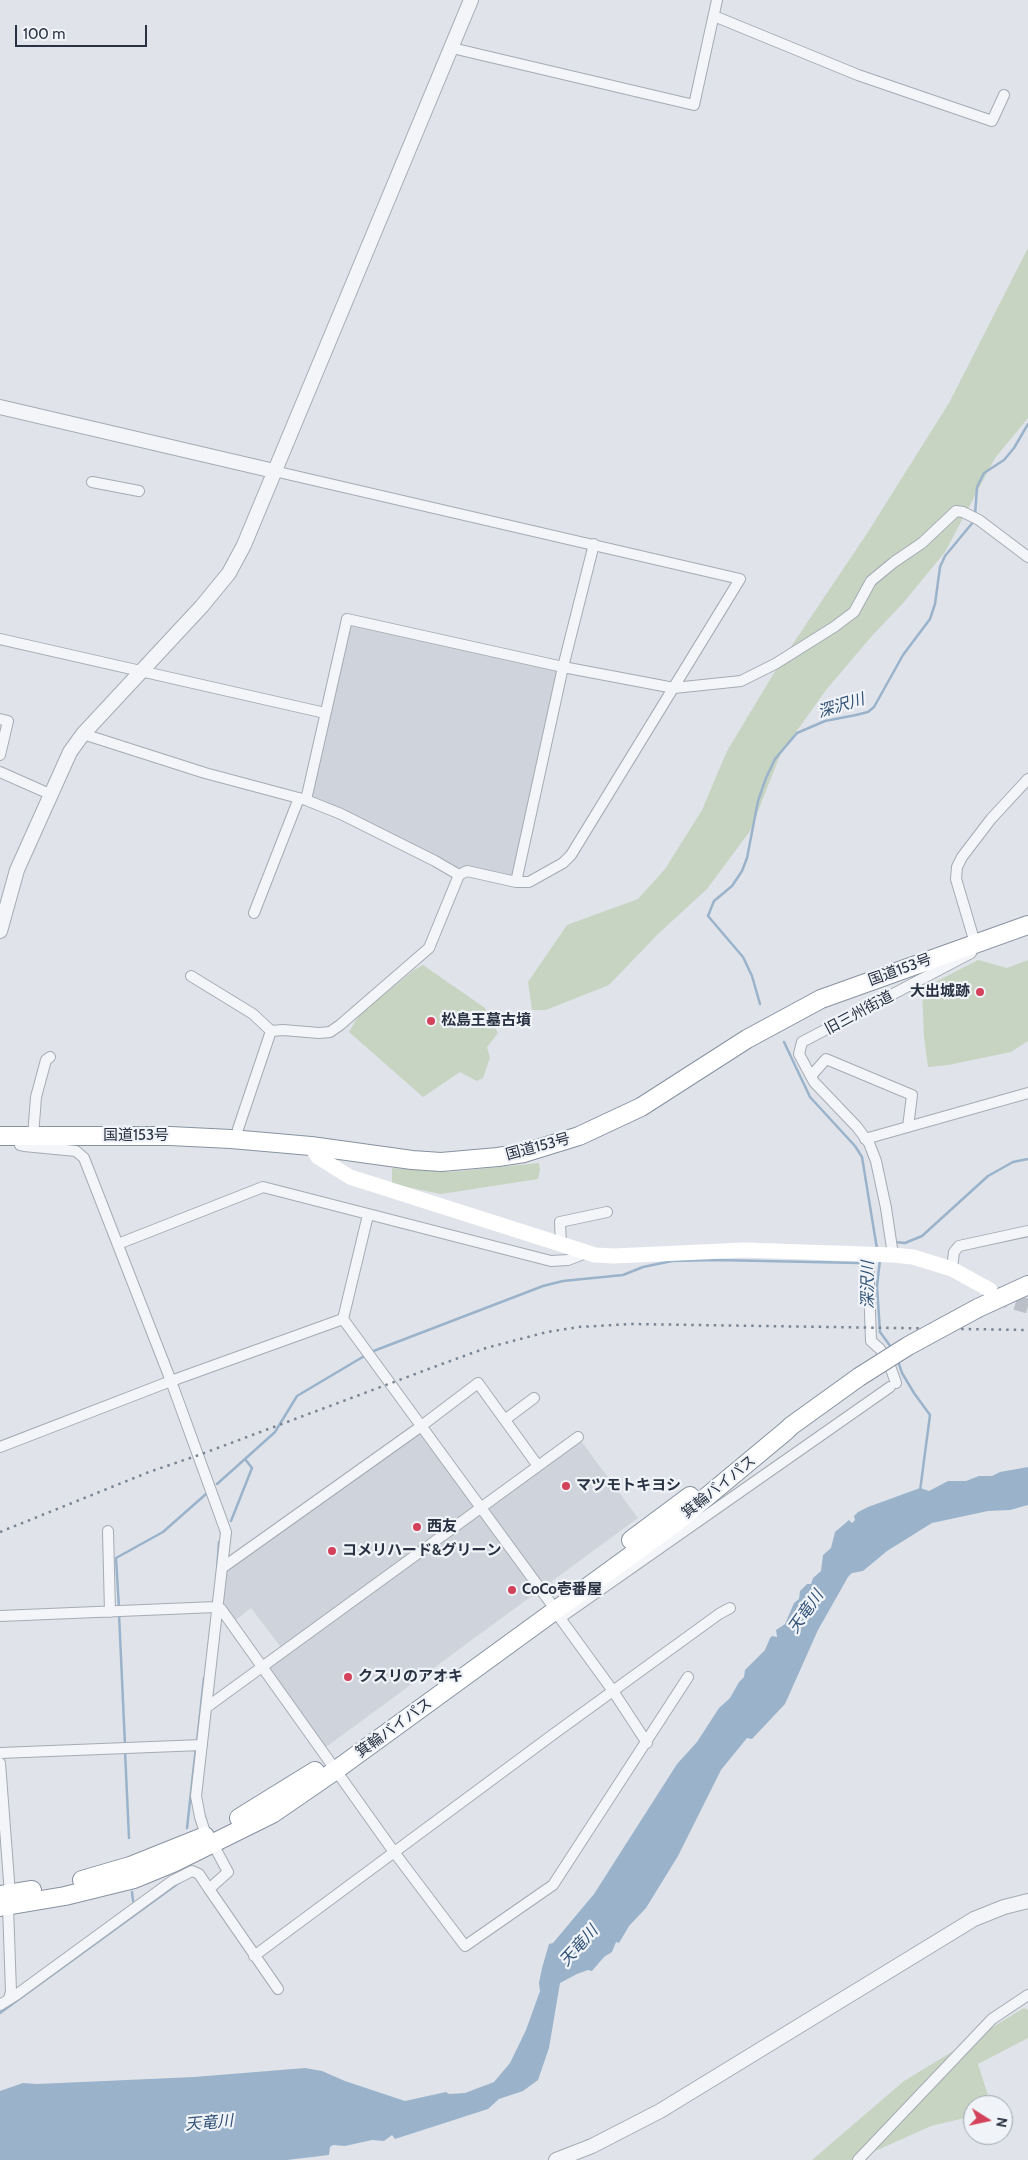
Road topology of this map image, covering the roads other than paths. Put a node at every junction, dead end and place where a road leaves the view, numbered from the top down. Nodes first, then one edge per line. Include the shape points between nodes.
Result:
1 (471, 0) edge
2 (717, 0) edge
3 (714, 16) junction
4 (452, 48) junction
5 (1004, 95) dead end
6 (0, 407) edge
7 (274, 471) junction
8 (92, 482) dead end
9 (139, 491) dead end
10 (594, 544) junction
11 (1028, 557) edge
12 (0, 639) edge
13 (563, 667) junction
14 (142, 670) junction
15 (674, 688) junction
16 (325, 713) junction
17 (0, 719) edge
18 (83, 734) junction
19 (0, 755) edge
20 (0, 772) edge
21 (1027, 780) edge
22 (52, 795) junction
23 (302, 799) junction
24 (458, 875) junction
25 (516, 882) junction
26 (4, 901) edge
27 (254, 913) dead end
28 (1028, 925) edge
29 (0, 931) edge
30 (975, 943) junction
31 (191, 976) dead end
32 (271, 1031) junction
33 (50, 1057) dead end
34 (813, 1079) junction
35 (1028, 1093) edge
36 (908, 1127) junction
37 (0, 1136) edge
38 (26, 1136) junction
39 (865, 1138) junction
40 (237, 1139) junction
41 (311, 1146) junction
42 (607, 1212) dead end
43 (368, 1215) junction
44 (1028, 1231) edge
45 (118, 1244) junction
46 (561, 1245) junction
47 (586, 1253) junction
48 (871, 1254) junction
49 (891, 1255) junction
50 (952, 1269) junction
51 (1028, 1285) edge
52 (990, 1290) tunnel mouth
53 (343, 1318) junction
54 (171, 1381) junction
55 (534, 1398) dead end
56 (506, 1419) junction
57 (420, 1427) junction
58 (578, 1437) dead end
59 (0, 1447) edge
60 (538, 1466) junction
61 (482, 1508) junction
62 (108, 1531) dead end
63 (222, 1568) junction
64 (213, 1607) junction
65 (730, 1608) dead end
66 (555, 1609) junction
67 (116, 1611) junction
68 (0, 1616) edge
69 (262, 1666) junction
70 (688, 1677) dead end
71 (614, 1691) junction
72 (207, 1707) junction
73 (646, 1743) junction
74 (198, 1745) junction
75 (0, 1753) edge
76 (0, 1763) edge
77 (333, 1766) junction
78 (210, 1840) junction
79 (394, 1852) junction
80 (209, 1889) junction
81 (4, 1900) edge
82 (1028, 1901) edge
83 (254, 1956) junction
84 (278, 1988) dead end
85 (1028, 1995) edge
86 (9, 1998) junction
87 (0, 2005) edge
88 (556, 2160) edge
89 (858, 2160) edge

1 - 4 street
2 - 3 street
3 - 4 street via 694,105
3 - 5 street via 858,75 992,121
4 - 7 street
6 - 7 street
7 - 10 street
7 - 14 street via 229,573
8 - 9 street
10 - 13 street
10 - 15 street via 740,579
11 - 15 street via 979,520 956,511 922,543 872,581 854,612 834,627 741,681
12 - 14 street
13 - 15 street
13 - 16 street via 347,619
13 - 25 street
14 - 16 street
14 - 18 street
15 - 25 street via 571,855 529,882
16 - 23 street
17 - 19 street via 8,721
18 - 22 street via 70,752
18 - 23 street via 205,774
20 - 22 street
21 - 30 street via 991,819 957,867 956,879
22 - 26 street
23 - 24 street via 341,814 435,860
23 - 27 street
24 - 25 street via 466,871
24 - 32 street via 429,948 340,1025 330,1032 319,1033
26 - 29 street
28 - 30 highway, 国道153号
30 - 34 street, 旧三州街道 via 971,954 802,1042 800,1054
30 - 41 highway, 国道153号 via 813,1003 747,1039 608,1125 550,1146 498,1158 441,1162
31 - 32 street via 254,1014
32 - 40 street
33 - 38 street via 46,1060
34 - 36 street via 826,1059 912,1095
34 - 39 street
35 - 36 street
36 - 39 street
37 - 38 highway, 国道153号
38 - 40 highway, 国道153号
38 - 45 street via 20,1145 67,1149 81,1154
39 - 49 street via 876,1161
40 - 41 highway, 国道153号
41 - 46 main road via 318,1157 350,1177
42 - 46 street via 560,1222
43 - 45 street via 263,1187
43 - 47 street via 551,1261 568,1260
43 - 53 street
44 - 50 street via 959,1246 954,1252
45 - 54 street
46 - 47 main road
47 - 48 main road via 614,1256 778,1250
48 - 49 main road
48 - 66 street via 871,1341 890,1366 893,1385
49 - 50 main road via 913,1257
50 - 52 main road
51 - 66 highway, 箕輪バイパス, bridge via 908,1346 791,1426 784,1427
53 - 54 street
53 - 57 street
54 - 59 street
54 - 63 street via 226,1532
55 - 56 street
56 - 57 street via 478,1383
56 - 60 street
57 - 61 street
57 - 63 street
58 - 60 street
60 - 61 street
61 - 66 street
61 - 69 street
62 - 67 street
63 - 64 street
64 - 67 street
64 - 69 street via 221,1609
64 - 72 street
65 - 71 street
66 - 71 street
66 - 77 highway, 箕輪バイパス
67 - 68 street
69 - 72 street
69 - 77 street
70 - 73 street
71 - 73 street
71 - 79 street
72 - 74 street
73 - 79 street via 553,1885 465,1946
74 - 75 street
74 - 78 street via 196,1796 200,1817
76 - 81 street
77 - 78 highway, 箕輪バイパス via 256,1809
77 - 79 street
78 - 80 street via 228,1872
78 - 81 highway, 箕輪バイパス via 130,1866
79 - 83 street
80 - 83 street
80 - 86 street via 199,1874 192,1871 172,1881
81 - 86 street
82 - 88 street via 974,1919 660,2111 592,2146
83 - 84 street
85 - 89 street via 992,2019
86 - 87 street

